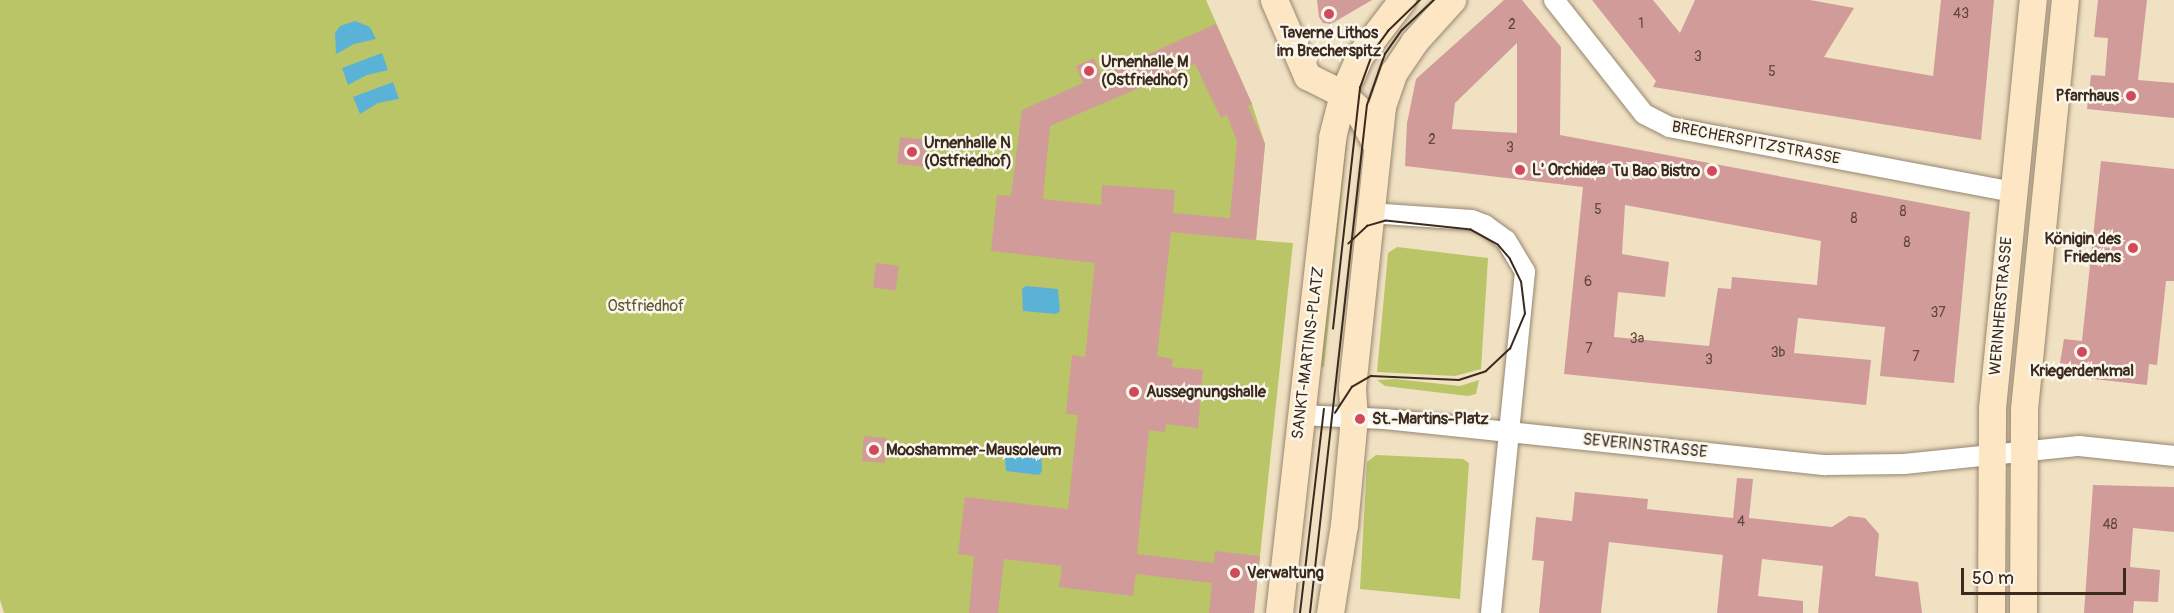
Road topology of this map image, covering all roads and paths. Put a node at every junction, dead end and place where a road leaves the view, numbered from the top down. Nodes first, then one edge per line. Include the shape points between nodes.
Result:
1 (1274, 0) edge
2 (1402, 0) edge
3 (1452, 0) edge
4 (1554, 0) edge
5 (2033, 0) edge
6 (2065, 0) edge
7 (1394, 72) junction
8 (1343, 94) junction
9 (1376, 144) junction
10 (2012, 192) junction
11 (1369, 213) junction
12 (1300, 415) junction
13 (1354, 418) junction
14 (1506, 432) junction
15 (2022, 452) junction
16 (1990, 456) junction
17 (2174, 456) edge
18 (1337, 612) edge
19 (1278, 613) edge
20 (1491, 613) edge
21 (1991, 613) edge
22 (2023, 613) edge

1 - 8 main road via 1307,76
2 - 8 main road, SANKT-MARTINS-PLATZ via 1360,55
3 - 7 main road via 1427,25
4 - 10 street, BRECHERSPITZSTRASSE via 1644,114 1669,127
5 - 10 main road, WERINHERSTRASSE
6 - 15 main road, WERINHERSTRASSE via 2037,251
7 - 8 main road
7 - 9 main road via 1382,106
8 - 9 main road via 1356,107
8 - 12 main road, SANKT-MARTINS-PLATZ via 1332,137
9 - 11 main road
10 - 16 main road, WERINHERSTRASSE
11 - 13 main road via 1352,387
11 - 14 street via 1472,220 1498,233 1518,257 1525,272
12 - 13 street, SEVERINSTRASSE
12 - 19 main road, SANKT-MARTINS-PLATZ
13 - 14 street, SEVERINSTRASSE
13 - 18 main road
14 - 16 street, SEVERINSTRASSE via 1826,465 1904,464
14 - 20 street
15 - 16 street, SEVERINSTRASSE
15 - 17 street, SEVERINSTRASSE via 2079,446
15 - 22 main road, WERINHERSTRASSE
16 - 21 main road, WERINHERSTRASSE

